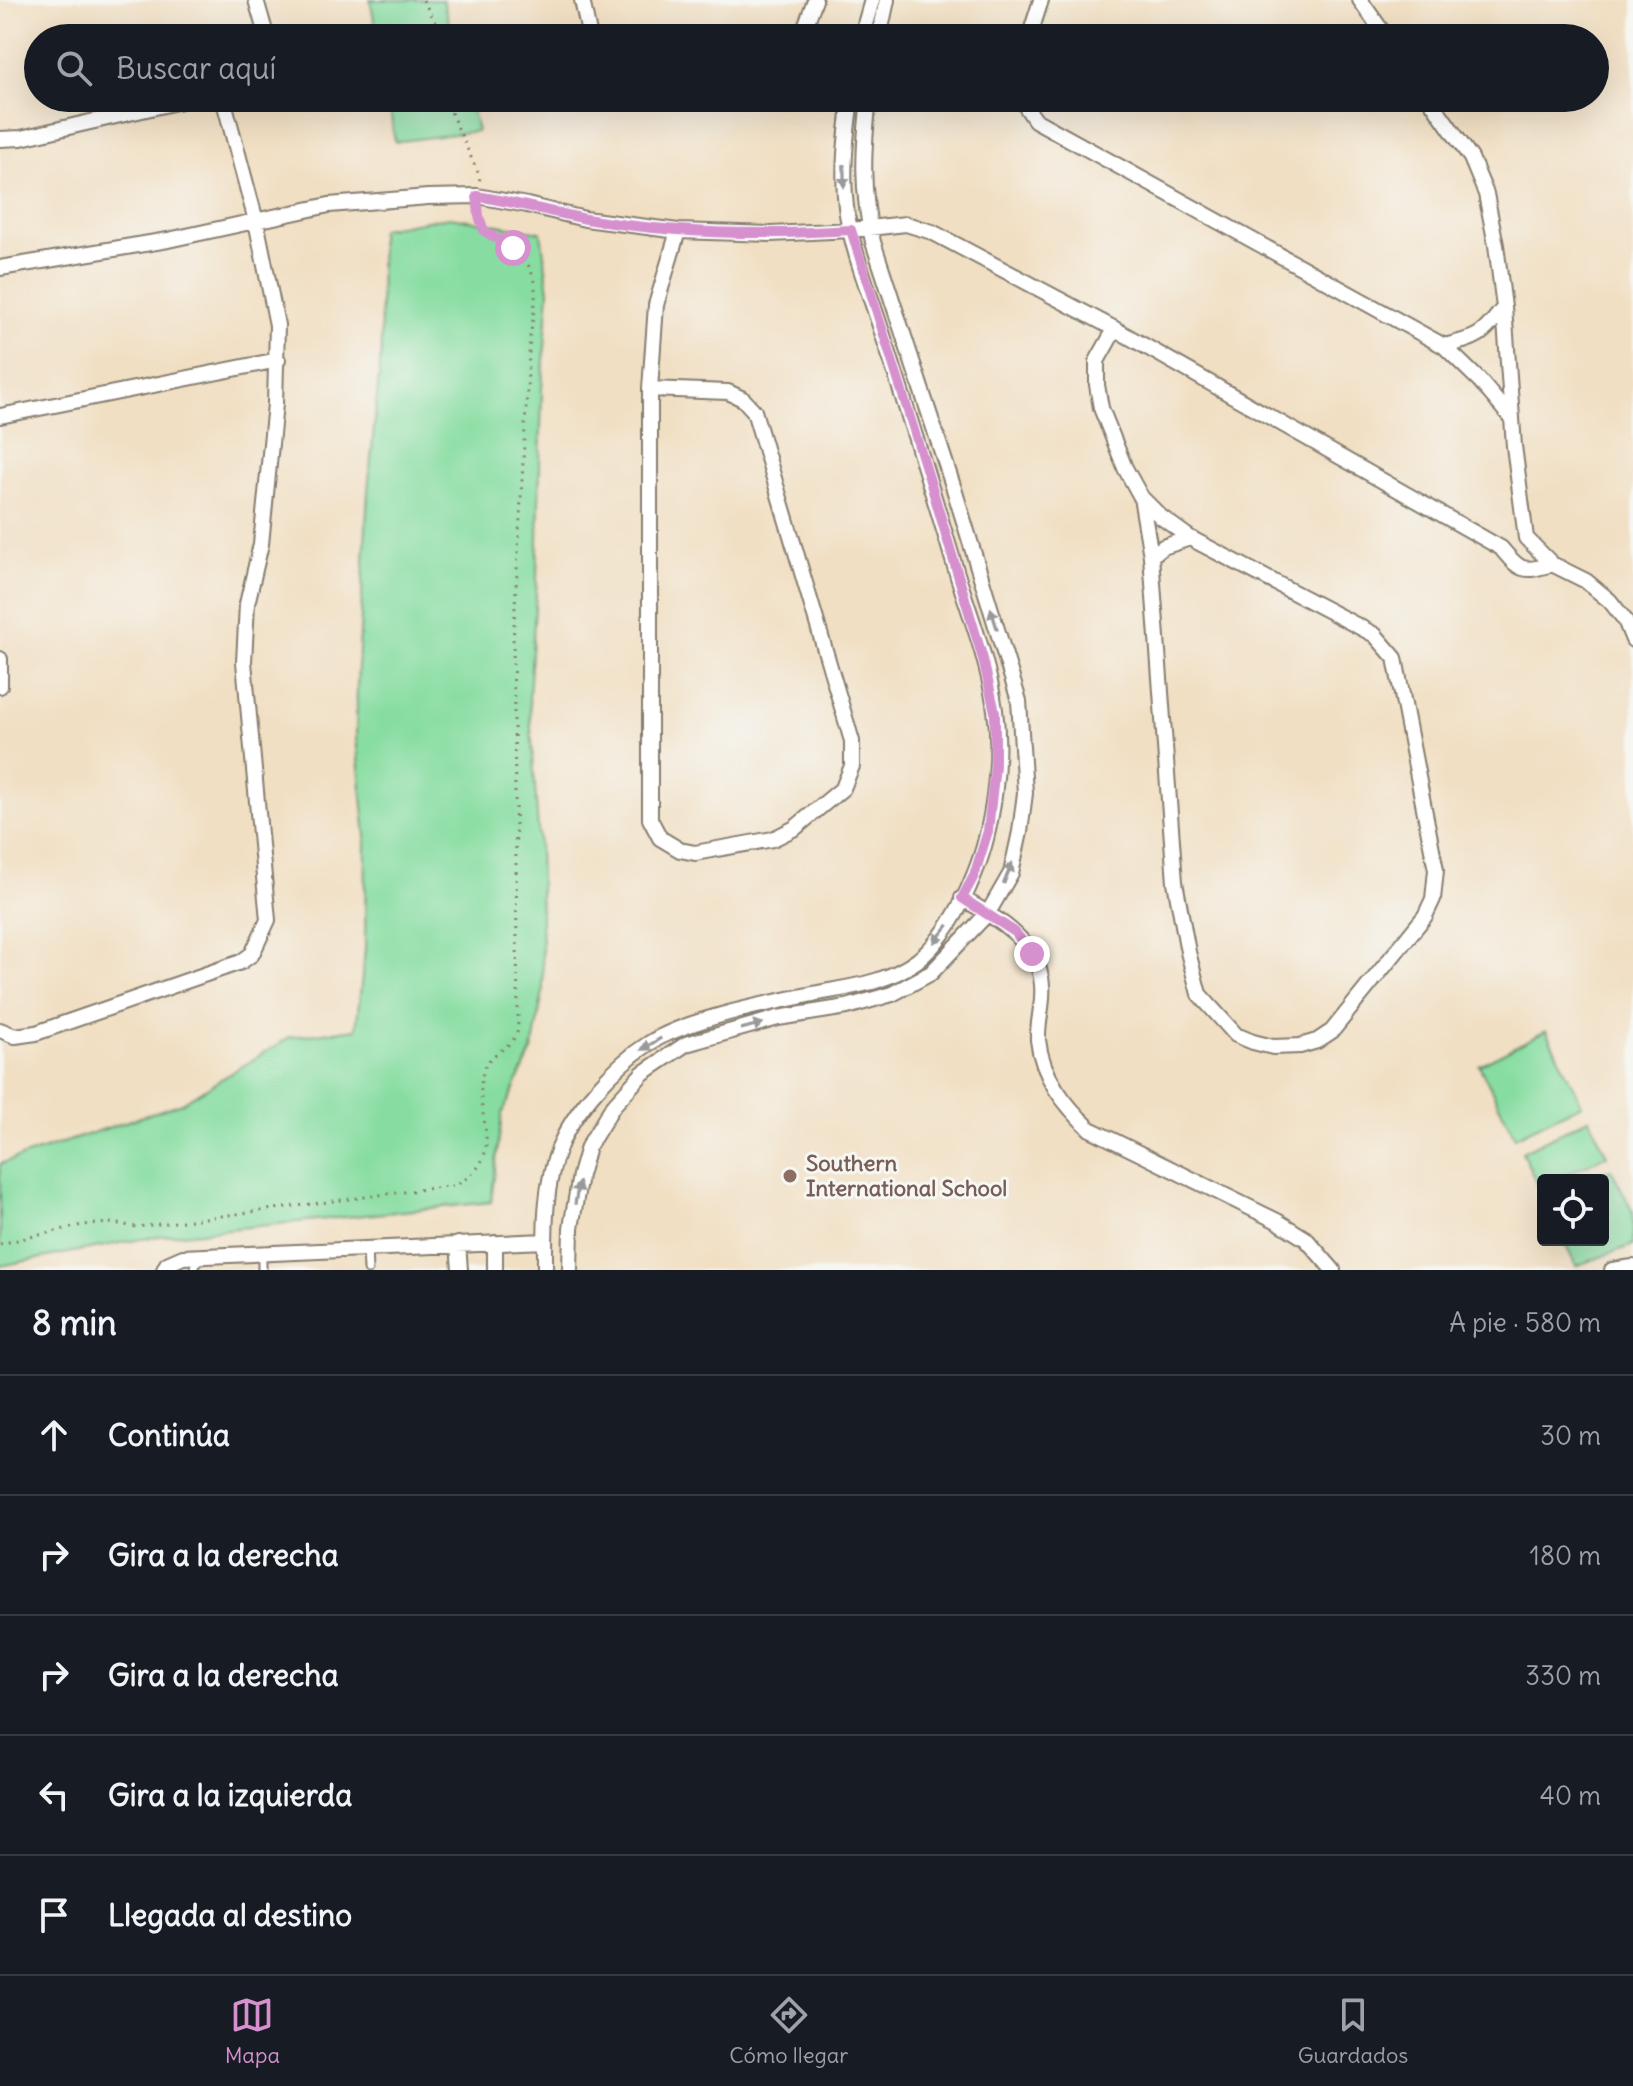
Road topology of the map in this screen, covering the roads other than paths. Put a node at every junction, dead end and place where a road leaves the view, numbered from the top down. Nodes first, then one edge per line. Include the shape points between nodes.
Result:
1 (256, 0) edge
2 (582, 0) edge
3 (815, 0) edge
4 (872, 0) edge
5 (887, 0) edge
6 (1041, 0) edge
7 (1360, 0) edge
8 (263, 24) edge
9 (587, 24) edge
10 (806, 24) edge
11 (865, 24) edge
12 (882, 24) edge
13 (1033, 24) edge
14 (1377, 24) edge
15 (133, 112) edge
16 (226, 112) edge
17 (850, 112) edge
18 (868, 112) edge
19 (1030, 112) edge
20 (1439, 112) edge
21 (0, 139) edge
22 (256, 221) junction
23 (870, 227) junction
24 (851, 230) junction
25 (678, 231) junction
26 (0, 268) edge
27 (1504, 307) junction
28 (1115, 329) junction
29 (1444, 346) junction
30 (278, 360) junction
31 (650, 389) junction
32 (0, 416) edge
33 (1512, 419) junction
34 (1141, 497) junction
35 (1190, 538) junction
36 (1526, 538) junction
37 (1501, 548) junction
38 (1151, 556) junction
39 (1552, 564) junction
40 (1633, 640) edge
41 (0, 659) edge
42 (0, 686) edge
43 (962, 898) junction
44 (988, 913) junction
45 (0, 1030) edge
46 (571, 1228) junction
47 (545, 1233) junction
48 (495, 1243) junction
49 (458, 1244) junction
50 (367, 1249) junction
51 (262, 1253) junction
52 (196, 1263) edge
53 (1633, 1267) edge
54 (164, 1270) edge
55 (262, 1270) edge
56 (368, 1270) edge
57 (460, 1270) edge
58 (495, 1270) edge
59 (545, 1270) edge
60 (570, 1270) edge
61 (1333, 1270) edge
62 (1612, 1270) edge

1 - 8 street
2 - 9 street
3 - 10 street
4 - 11 street
5 - 12 street
6 - 13 street
7 - 14 street
15 - 21 street
16 - 22 street
17 -> 24 street via 843,175
18 - 23 street via 863,171
19 - 29 street via 1035,120
20 - 27 street via 1471,158 1486,194
22 - 25 street via 329,205 477,196 585,219
22 - 26 street
22 - 30 street via 277,325
23 - 24 street
23 - 28 street via 906,224 932,232
44 -> 23 street via 1011,873 1020,832 1025,793 1019,701
24 - 25 street
24 - 43 street via 995,712 988,831
25 - 31 street via 656,305
27 - 29 street via 1478,337
27 - 33 street
28 - 34 street via 1097,361 1097,385 1101,408
28 - 37 street
29 - 33 street
30 - 32 street
30 - 45 street via 261,544 243,632 268,920 261,938 241,962 36,1033 15,1036
31 - 31 street via 650,819 660,838 695,853 773,839 795,828 843,788 852,766 852,741 754,411 728,392
33 - 36 street
34 - 35 street
34 - 38 street
35 - 38 street
35 - 38 street via 1375,635 1395,658 1436,884 1425,916 1332,1031 1317,1041 1273,1047 1253,1042 1236,1035 1199,994 1175,882
36 - 37 street
36 - 39 street
37 - 39 street via 1522,570
39 - 40 street via 1610,601
41 - 42 street
43 - 44 street
43 -> 47 street via 935,942 917,960 885,978 697,1022 648,1043 600,1085 567,1128 550,1179
46 -> 44 street via 588,1147 613,1106 643,1073 686,1044 892,994 931,973
44 - 61 street via 1015,932 1032,954 1043,984 1038,1041 1048,1076 1065,1105 1090,1129 1277,1221 1306,1239
46 - 47 street
46 - 60 street
47 - 48 street
47 - 59 street
48 - 49 street
48 - 58 street
49 - 50 street
49 - 57 street
50 - 51 street
50 - 56 lane
51 - 52 street
51 - 55 lane
52 - 54 street via 183,1257
53 - 62 street

